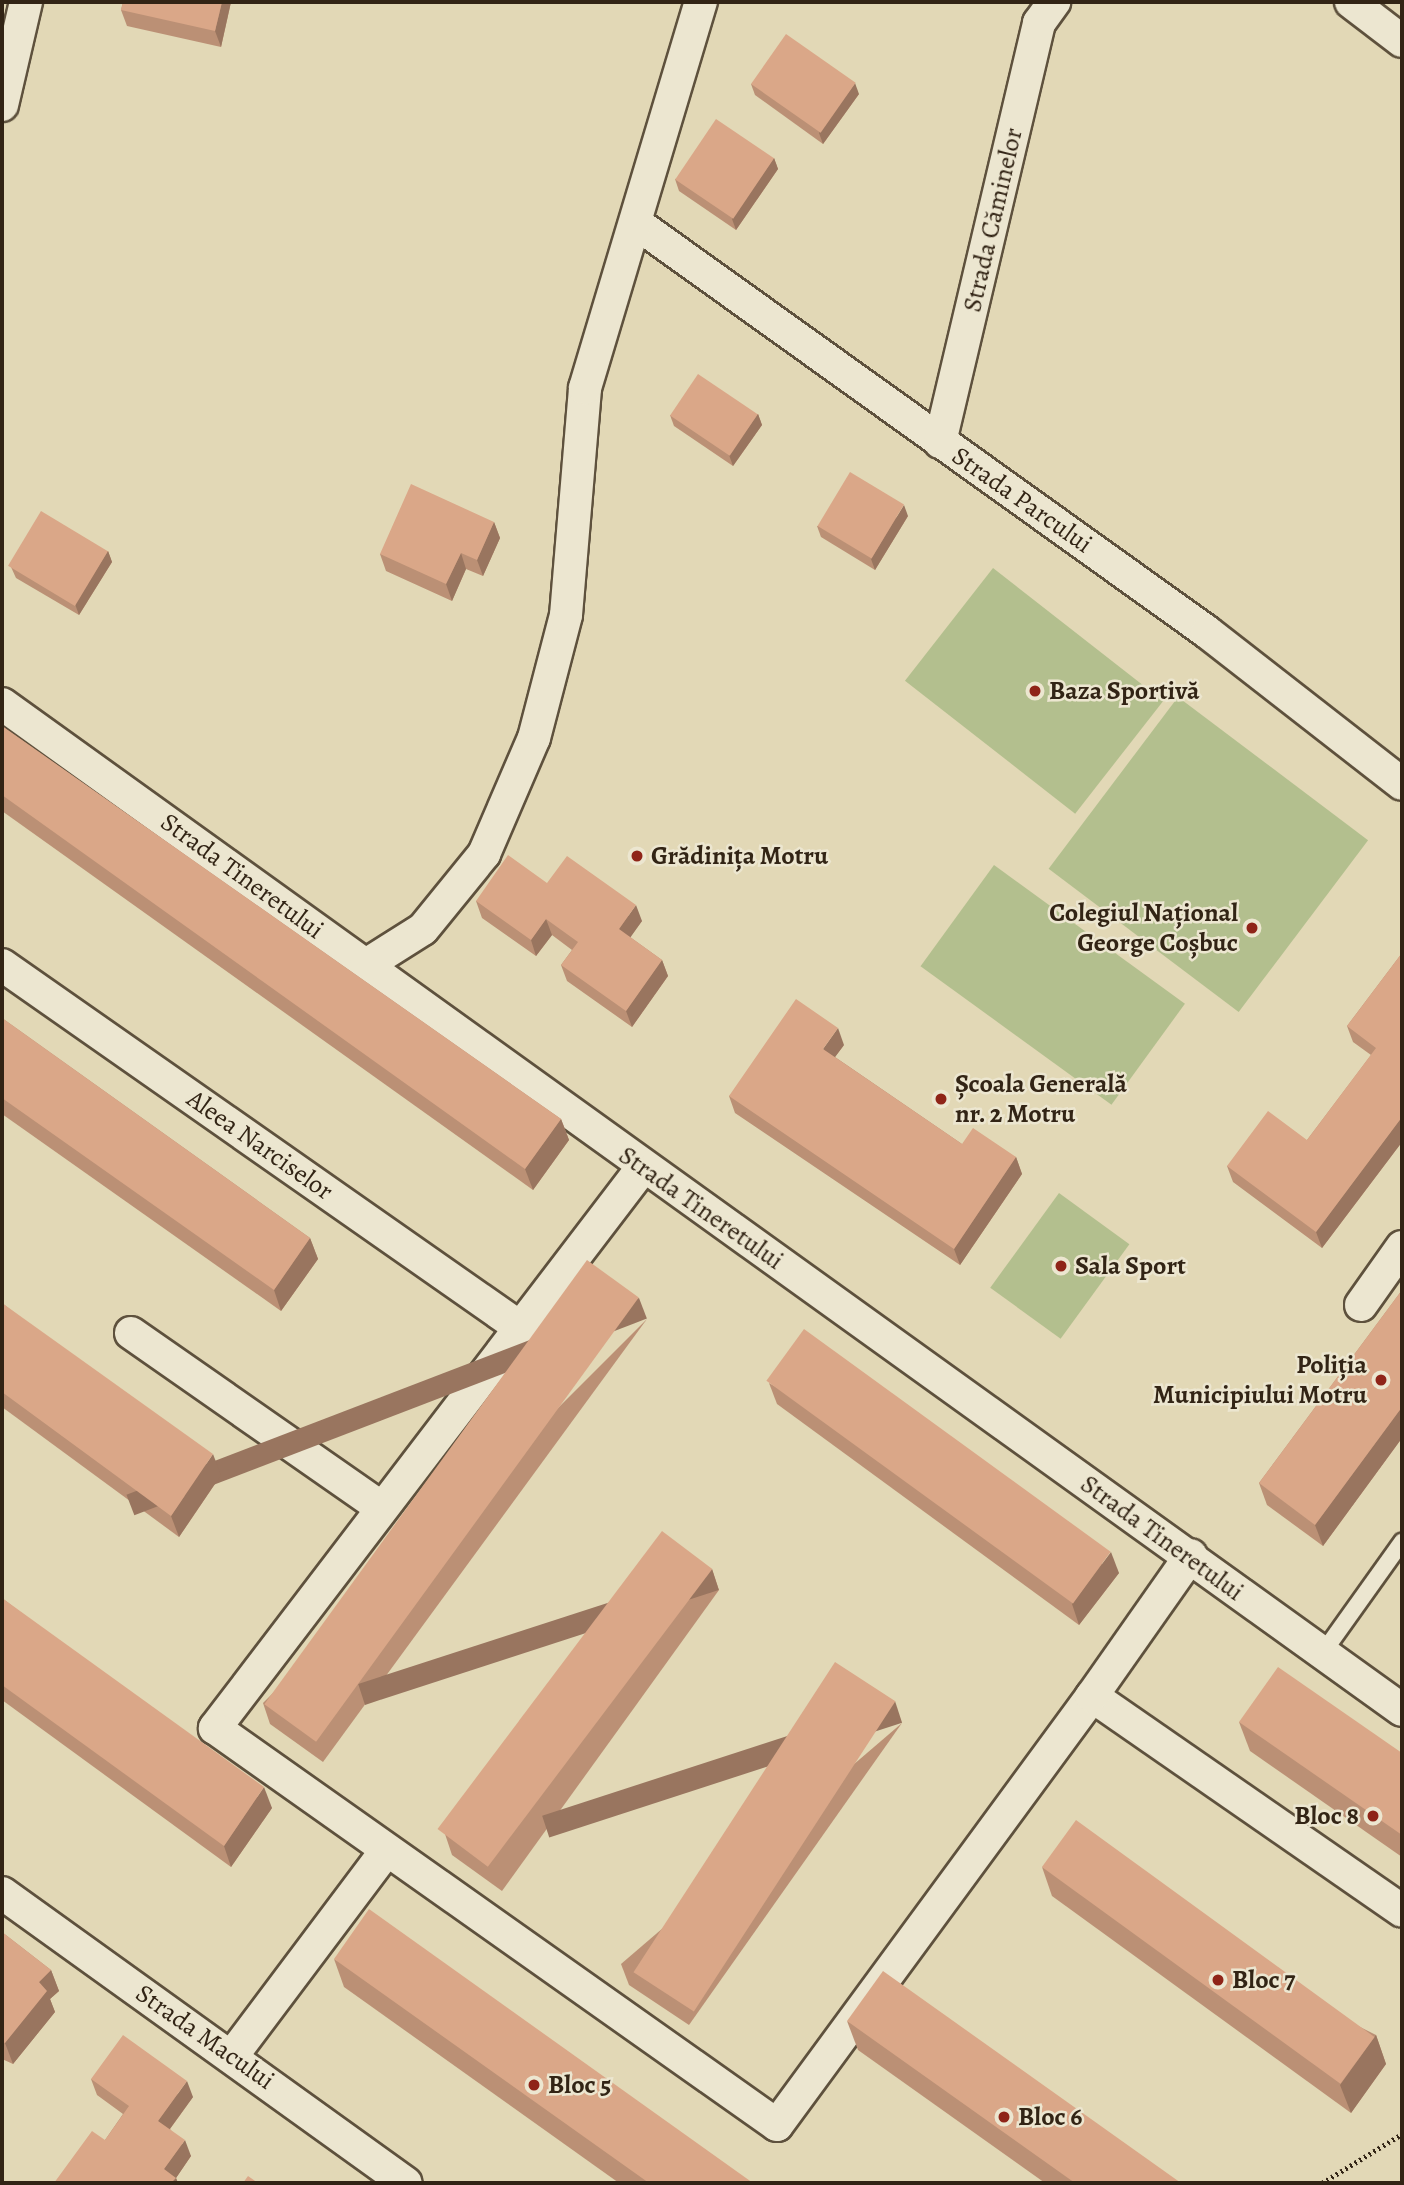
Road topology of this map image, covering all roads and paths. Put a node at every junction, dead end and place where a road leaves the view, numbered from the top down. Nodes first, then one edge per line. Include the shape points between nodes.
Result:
1 (26, 2) edge
2 (701, 2) edge
3 (1054, 2) edge
4 (1351, 2) edge
5 (1402, 41) edge
6 (2, 105) edge
7 (636, 223) junction
8 (940, 442) junction
9 (2, 704) edge
10 (1402, 783) edge
11 (2, 965) edge
12 (366, 965) junction
13 (643, 1167) junction
14 (1402, 1248) edge
15 (1361, 1305) dead end
16 (518, 1326) junction
17 (131, 1332) dead end
18 (380, 1507) junction
19 (1402, 1542) edge
20 (1191, 1555) junction
21 (1322, 1654) junction
22 (1092, 1696) junction
23 (1402, 1710) edge
24 (385, 1852) junction
25 (4, 1899) edge
26 (1402, 1911) edge
27 (232, 2056) junction
28 (1402, 2134) edge
29 (406, 2183) edge
30 (1322, 2183) edge

1 - 6 street
2 - 7 street
3 - 8 street, Strada Căminelor via 1039,23
4 - 5 street
7 - 8 street, Strada Parcului
7 - 12 street via 585,388 566,615 534,738 484,854 423,929
8 - 10 street, Strada Parcului via 1207,632
9 - 12 street, Strada Tineretului
11 - 16 street, Aleea Narciselor
12 - 13 street, Strada Tineretului
13 - 16 street
13 - 20 street, Strada Tineretului
14 - 15 street
16 - 18 street
17 - 18 street
18 - 24 street via 215,1728
19 - 21 lane
20 - 21 street, Strada Tineretului
20 - 22 street
21 - 23 street, Strada Tineretului
22 - 24 street via 777,2125
22 - 26 street
24 - 27 street
25 - 27 street, Strada Macului
27 - 29 street, Strada Macului
28 - 30 path

